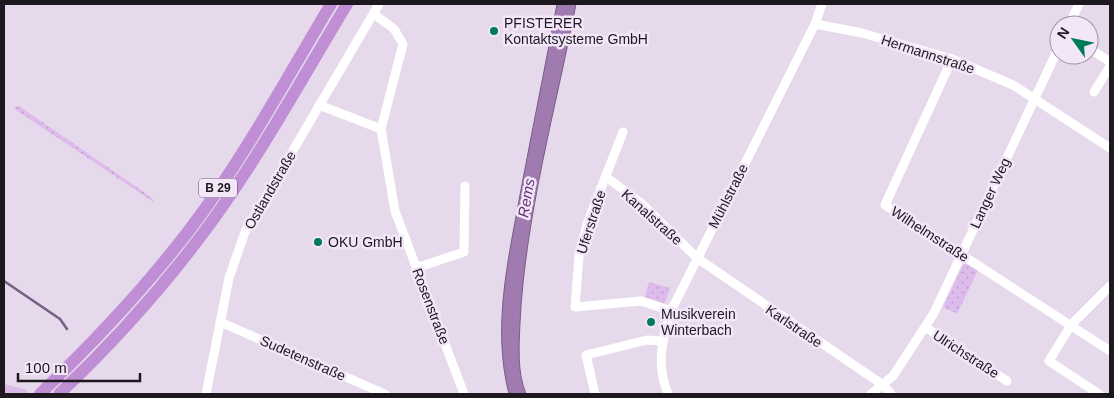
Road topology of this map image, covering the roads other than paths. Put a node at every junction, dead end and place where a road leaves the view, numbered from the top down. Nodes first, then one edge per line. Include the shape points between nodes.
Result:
1 (331, 4) edge
2 (347, 4) edge
3 (380, 4) edge
4 (822, 4) edge
5 (374, 14) junction
6 (815, 24) junction
7 (1099, 56) edge
8 (952, 59) junction
9 (1110, 64) edge
10 (1051, 65) edge
11 (1094, 92) dead end
12 (1034, 100) junction
13 (319, 105) junction
14 (381, 129) junction
15 (622, 132) dead end
16 (1110, 148) edge
17 (606, 177) junction
18 (465, 186) dead end
19 (961, 254) junction
20 (697, 258) junction
21 (416, 268) junction
22 (1110, 286) edge
23 (670, 311) junction
24 (220, 322) junction
25 (1071, 325) junction
26 (925, 327) junction
27 (661, 341) junction
28 (1110, 351) edge
29 (99, 356) junction
30 (1007, 381) dead end
31 (883, 385) junction
32 (4, 389) edge
33 (23, 394) edge
34 (40, 394) edge
35 (59, 394) edge
36 (68, 394) edge
37 (206, 394) edge
38 (385, 394) edge
39 (464, 394) edge
40 (595, 394) edge
41 (668, 394) edge
42 (871, 394) edge
43 (891, 394) edge
44 (1100, 394) edge

1 - 34 highway, B 29 via 259,125 191,227 112,322
2 - 29 highway, B 29 via 265,140 202,234 149,301
3 - 5 street, Ostlandstraße
4 - 6 street, Mühlstraße
5 - 13 street, Ostlandstraße
5 - 14 street, Rosenstraße via 394,29 402,44
6 - 8 street, Hermannstraße via 862,33
6 - 20 street, Mühlstraße
7 - 9 street
8 - 12 street, Hermannstraße via 1013,85
8 - 19 street, Wilhelmstraße via 885,205
9 - 11 street
10 - 12 street, Langer Weg
12 - 16 street, Hermannstraße
12 - 19 street, Langer Weg
13 - 14 street
13 - 24 street, Ostlandstraße via 245,232 229,278
14 - 21 street, Rosenstraße via 395,211
15 - 17 street, Uferstraße
17 - 20 street, Kanalstraße via 641,203
17 - 23 street, Uferstraße via 587,224 579,256 576,307 641,301
18 - 21 street via 464,252
19 - 25 street, Wilhelmstraße
19 - 26 street, Langer Weg
20 - 23 street, Mühlstraße
20 - 31 street, Karlstraße
21 - 39 street, Rosenstraße
22 - 25 street
23 - 27 street, Mühlstraße
24 - 37 street, Ostlandstraße
24 - 38 street, Sudetenstraße
25 - 28 street, Wilhelmstraße
25 - 44 street via 1049,361
26 - 30 street, Ulrichstraße
26 - 31 street, Langer Weg
27 - 40 street via 647,340 586,355
27 - 41 street, Mühlstraße via 661,366
29 - 35 highway, B 29
29 - 36 highway via 93,370
31 - 42 street, Langer Weg
31 - 43 street, Karlstraße
32 - 33 main road

